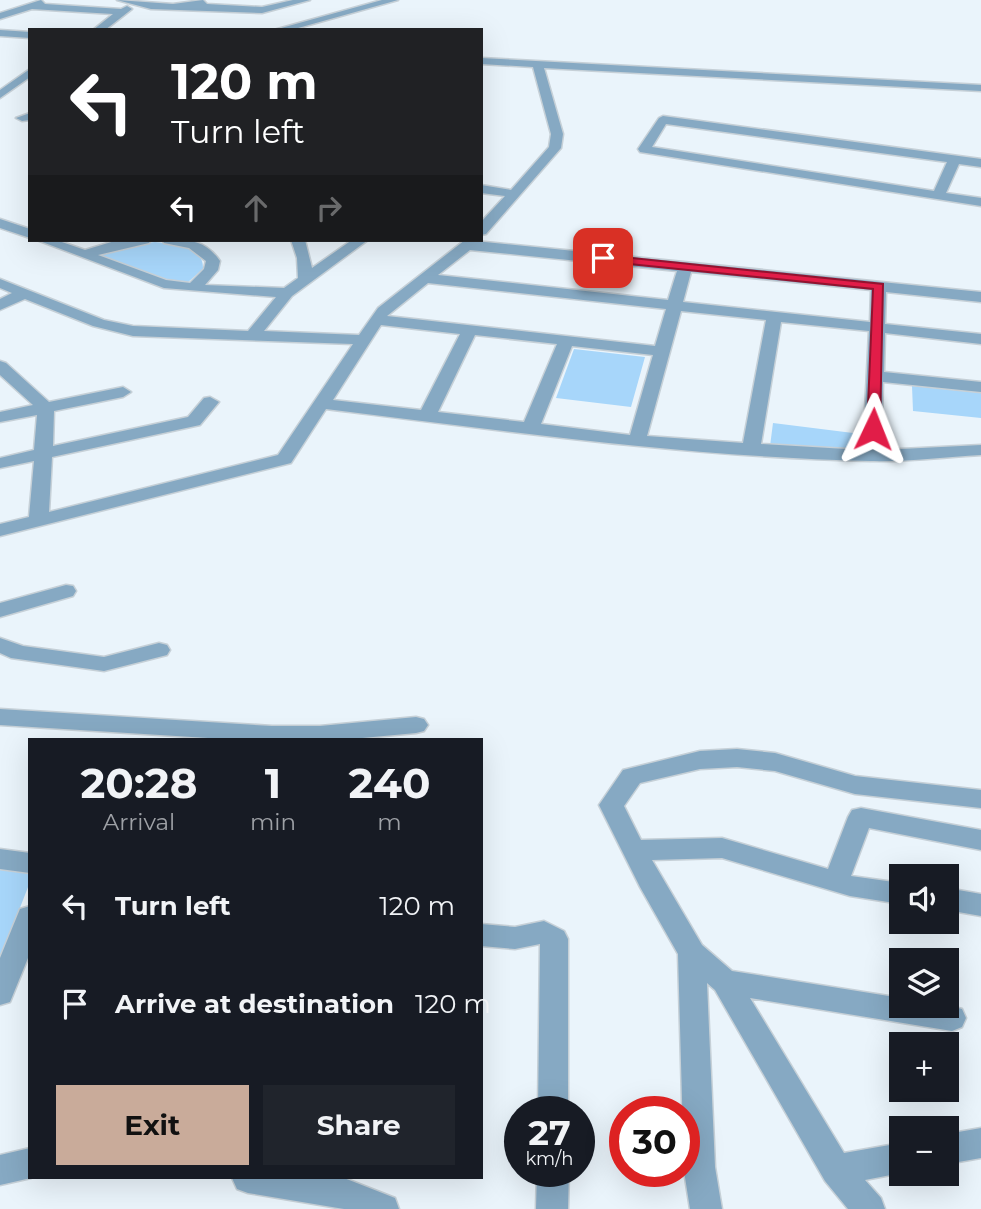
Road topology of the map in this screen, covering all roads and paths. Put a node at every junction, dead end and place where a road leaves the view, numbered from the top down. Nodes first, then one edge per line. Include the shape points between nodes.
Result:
1 (59, 0) edge
2 (217, 0) edge
3 (305, 0) edge
4 (393, 0) edge
5 (126, 3) edge
6 (28, 6) junction
7 (189, 6) junction
8 (0, 16) edge
9 (100, 28) edge
10 (287, 28) edge
11 (0, 31) edge
12 (28, 33) edge
13 (483, 61) edge
14 (538, 64) junction
15 (28, 72) edge
16 (28, 74) edge
17 (0, 78) edge
18 (981, 88) edge
19 (0, 95) edge
20 (955, 159) junction
21 (981, 163) edge
22 (483, 189) edge
23 (514, 194) junction
24 (938, 195) junction
25 (981, 202) edge
26 (0, 223) edge
27 (483, 229) edge
28 (28, 233) edge
29 (49, 242) edge
30 (133, 242) edge
31 (178, 242) edge
32 (299, 242) edge
33 (358, 242) edge
34 (470, 242) edge
35 (84, 255) junction
36 (685, 267) junction
37 (305, 278) junction
38 (424, 278) junction
39 (0, 283) edge
40 (879, 286) junction
41 (193, 288) junction
42 (25, 293) junction
43 (287, 293) junction
44 (981, 297) edge
45 (0, 304) edge
46 (674, 305) junction
47 (774, 316) junction
48 (377, 320) junction
49 (877, 327) junction
50 (470, 330) junction
51 (251, 337) junction
52 (981, 339) edge
53 (362, 340) junction
54 (566, 341) junction
55 (661, 351) junction
56 (0, 366) edge
57 (875, 376) junction
58 (981, 387) edge
59 (122, 392) dead end
60 (210, 402) dead end
61 (324, 404) junction
62 (46, 408) junction
63 (427, 416) junction
64 (0, 417) edge
65 (530, 429) junction
66 (637, 441) junction
67 (751, 449) junction
68 (981, 450) edge
69 (43, 454) junction
70 (872, 456) junction
71 (0, 463) edge
72 (38, 519) junction
73 (0, 530) edge
74 (66, 591) dead end
75 (0, 610) edge
76 (0, 645) edge
77 (159, 650) dead end
78 (0, 717) edge
79 (416, 725) dead end
80 (981, 799) edge
81 (981, 840) edge
82 (634, 850) junction
83 (0, 859) edge
84 (28, 863) edge
85 (836, 881) junction
86 (889, 890) edge
87 (959, 901) edge
88 (981, 905) edge
89 (28, 922) edge
90 (483, 935) edge
91 (692, 953) junction
92 (725, 982) junction
93 (0, 993) edge
94 (889, 1008) edge
95 (553, 1096) edge
96 (981, 1143) edge
97 (959, 1147) edge
98 (889, 1160) edge
99 (28, 1163) edge
100 (0, 1170) edge
101 (836, 1170) junction
102 (262, 1179) edge
103 (344, 1185) edge
104 (553, 1187) edge
105 (383, 1209) edge
106 (552, 1209) edge
107 (706, 1209) edge
108 (869, 1209) edge

1 - 6 street
2 - 7 street
3 - 7 street via 262,10
4 - 10 street
5 - 6 street
5 - 7 street
5 - 9 street
6 - 8 street
11 - 12 street
13 - 14 street
14 - 18 street
14 - 23 street via 557,134 555,148
15 - 17 street
16 - 19 street
20 - 21 street
20 - 24 street
20 - 24 street via 663,120 644,149
22 - 23 street
23 - 27 street
24 - 25 street
26 - 28 street
29 - 35 street
30 - 35 street
31 - 41 street via 208,252 213,261 211,270
32 - 37 street
33 - 37 street
34 - 36 street
34 - 38 street
35 - 41 street via 150,280
36 - 40 street
36 - 46 street
37 - 43 street
38 - 46 street
38 - 48 street
39 - 42 street
40 - 44 street
40 - 49 street
41 - 43 street
42 - 45 street
42 - 51 street via 99,323 133,331
43 - 51 street
46 - 47 street
46 - 55 street
47 - 49 street
47 - 67 street
48 - 50 street
48 - 53 street
49 - 52 street
49 - 57 street
50 - 54 street
50 - 63 street
51 - 53 street
53 - 61 street
54 - 55 street
54 - 65 street
55 - 66 street
56 - 62 street
57 - 58 street
57 - 70 street
59 - 62 street
60 - 69 street via 194,421 183,425
61 - 63 street
61 - 72 street via 285,459 278,462
62 - 64 street
62 - 69 street
63 - 65 street
65 - 66 street
66 - 67 street
67 - 70 street
68 - 70 street
69 - 71 street
69 - 72 street
72 - 73 street
74 - 75 street
76 - 77 street via 19,653 104,664
78 - 79 street via 320,734
80 - 82 street via 855,785 775,762 700,760 632,776 611,805
81 - 85 street via 861,817
82 - 85 street via 722,848
82 - 91 street
83 - 84 street
85 - 86 street
87 - 88 street
89 - 93 street
90 - 95 street via 515,938 544,932 554,939
91 - 92 street
91 - 107 street via 699,1167
92 - 94 street
92 - 101 street
96 - 97 street
98 - 101 street
99 - 100 street
101 - 108 street
102 - 103 street
103 - 105 street
104 - 106 street

